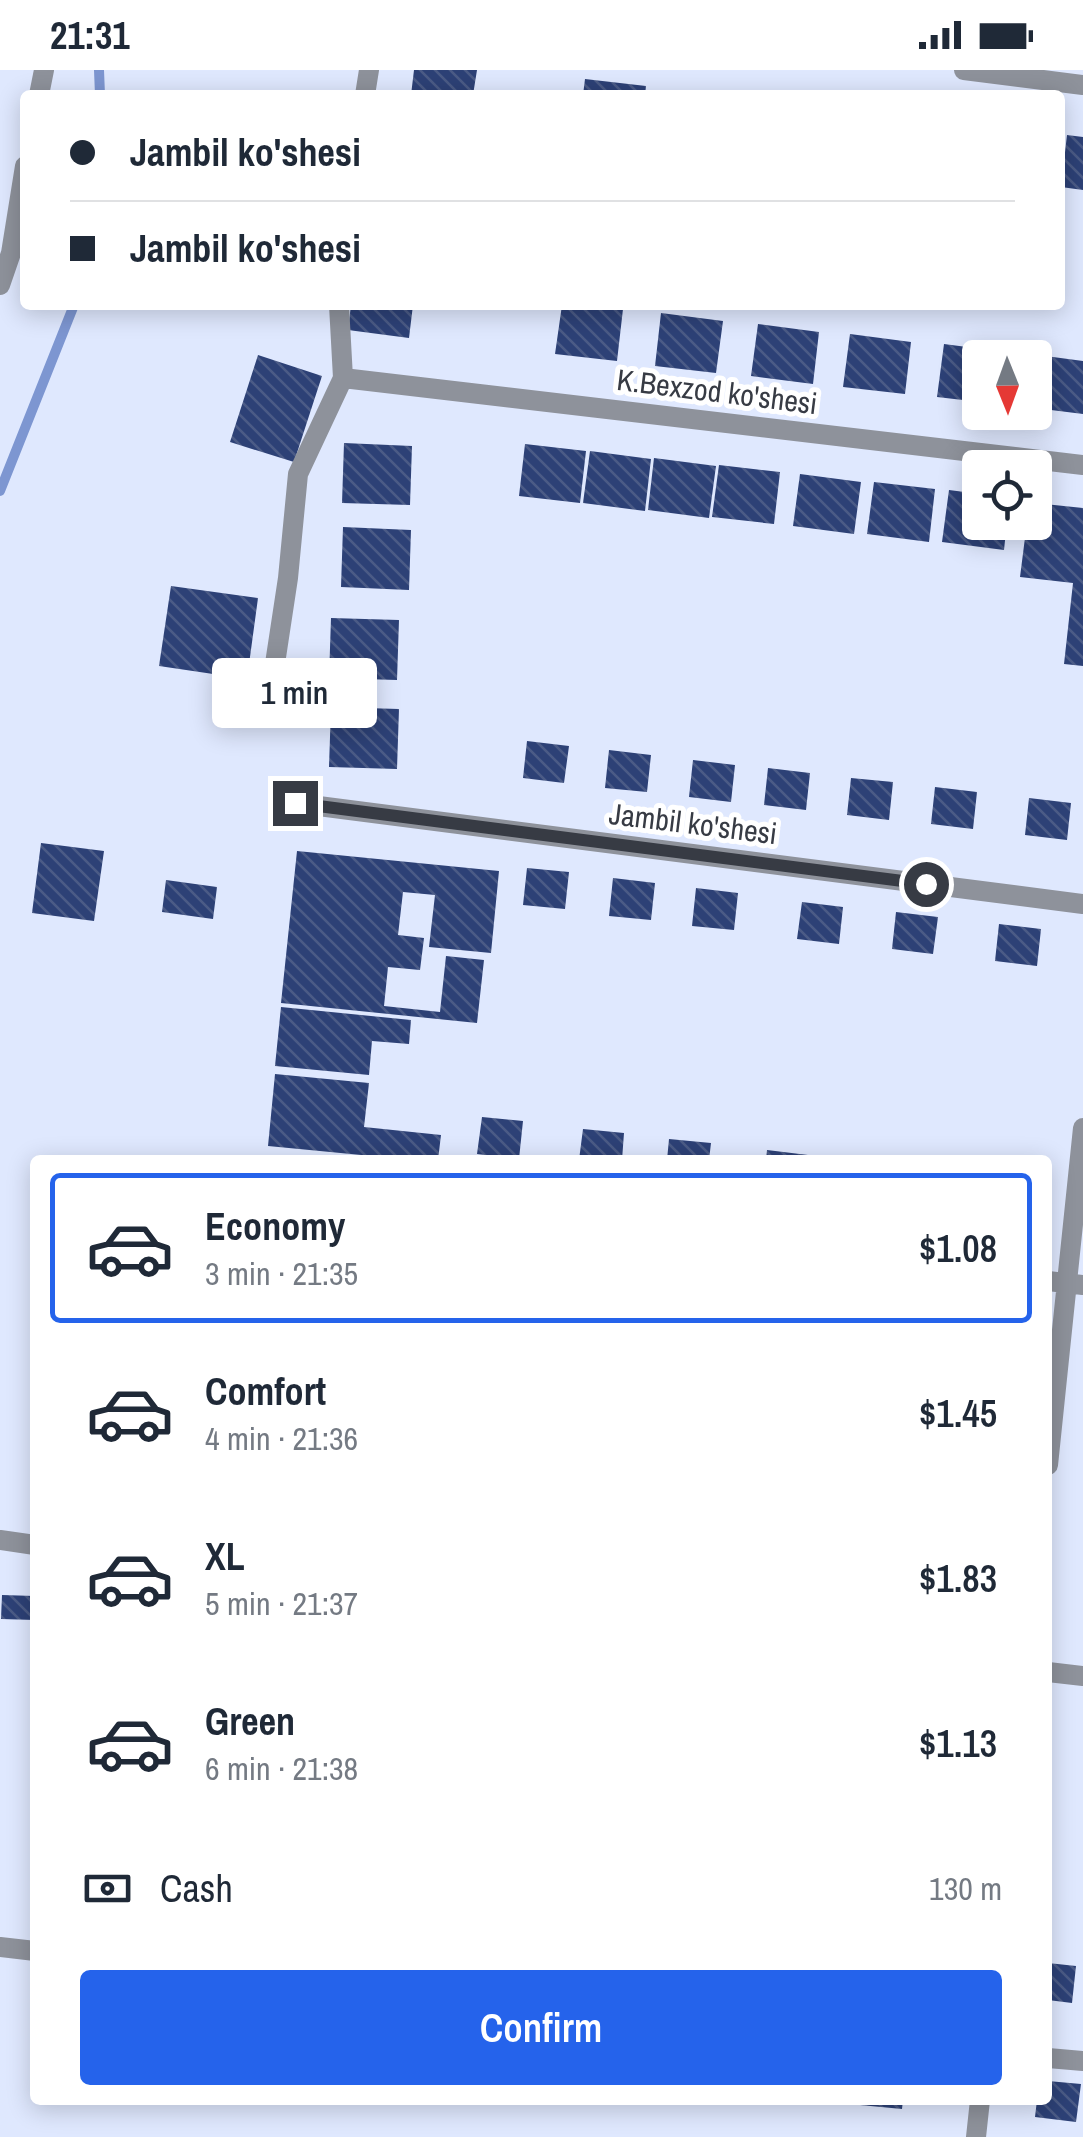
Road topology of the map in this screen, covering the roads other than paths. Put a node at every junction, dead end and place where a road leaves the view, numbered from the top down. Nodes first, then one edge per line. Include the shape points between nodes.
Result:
1 (964, 70) edge
2 (1083, 84) edge
3 (10, 193) edge
4 (0, 286) edge
5 (339, 310) edge
6 (343, 378) junction
7 (1083, 466) edge
8 (270, 690) dead end
9 (295, 803) dead end
10 (1083, 904) edge
11 (1083, 1128) edge
12 (1066, 1283) edge
13 (1052, 1425) edge
14 (0, 1540) edge
15 (30, 1544) edge
16 (1052, 1672) edge
17 (1083, 1676) edge
18 (0, 1947) edge
19 (30, 1950) edge
20 (1052, 2058) edge
21 (1083, 2062) edge
22 (979, 2105) edge
23 (976, 2137) edge

1 - 2 street
3 - 4 street via 11,252
5 - 6 street
6 - 7 street, K.Bexzod ko'shesi
6 - 8 street via 298,474
9 - 10 street, Jambil ko'shesi
11 - 12 street
12 - 13 street
14 - 15 street
16 - 17 street
18 - 19 street
20 - 21 street
22 - 23 street

